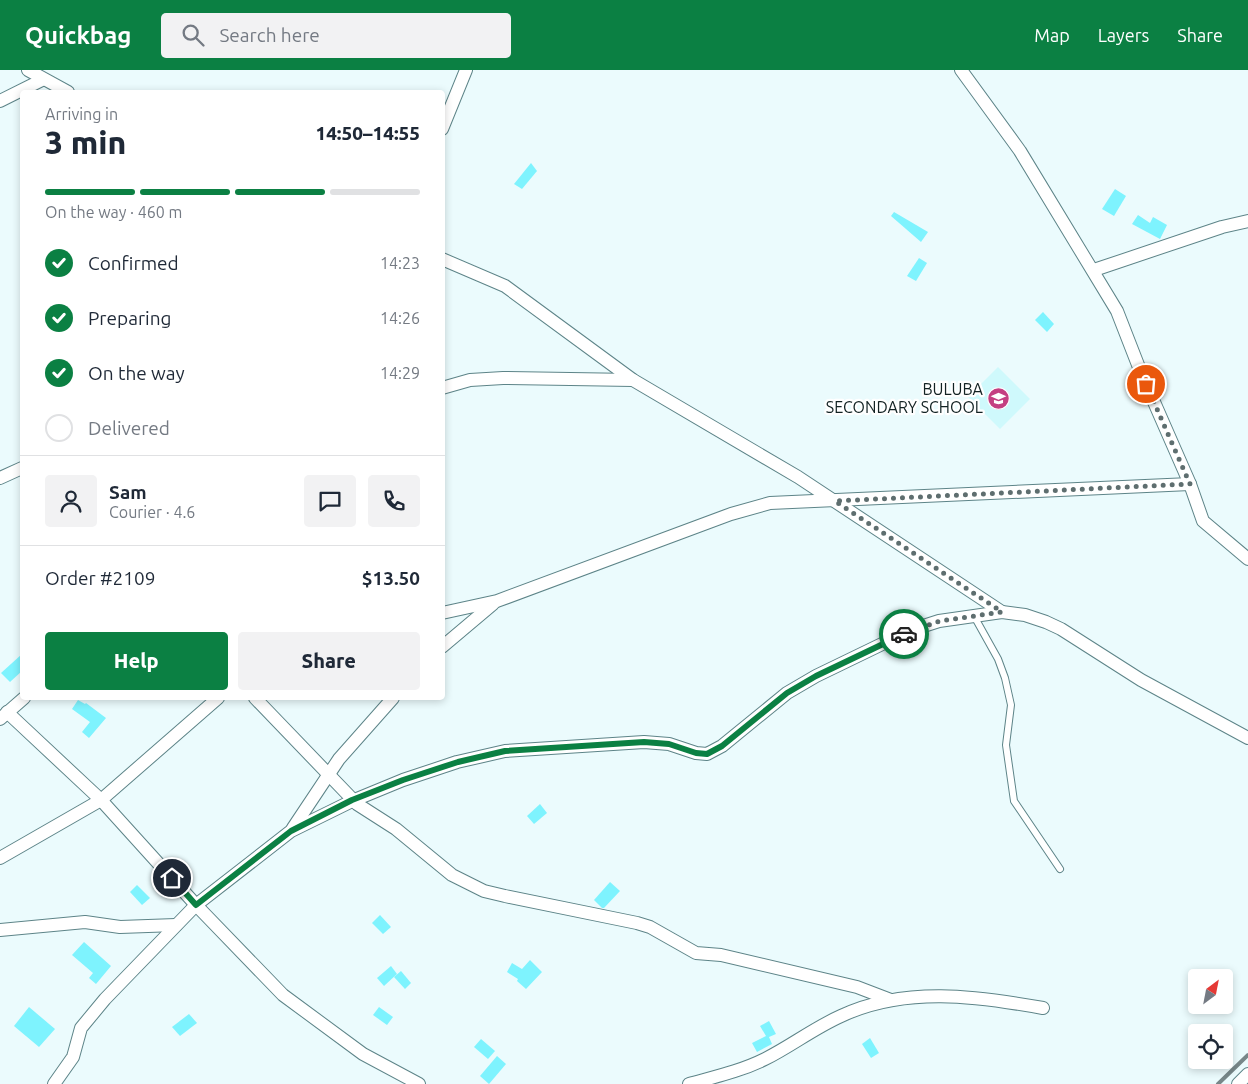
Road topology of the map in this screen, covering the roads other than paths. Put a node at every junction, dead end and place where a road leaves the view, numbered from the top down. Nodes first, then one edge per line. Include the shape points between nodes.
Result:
1 (28, 70) edge
2 (466, 70) edge
3 (961, 70) edge
4 (42, 80) junction
5 (22, 90) edge
6 (64, 90) edge
7 (20, 91) edge
8 (0, 101) edge
9 (445, 122) edge
10 (1248, 221) edge
11 (445, 260) edge
12 (1094, 270) junction
13 (633, 380) junction
14 (445, 387) edge
15 (20, 469) edge
16 (0, 478) edge
17 (1190, 484) junction
18 (835, 501) junction
19 (1248, 559) edge
20 (497, 601) junction
21 (445, 611) edge
22 (1002, 612) junction
23 (974, 616) junction
24 (445, 644) edge
25 (22, 700) edge
26 (216, 700) edge
27 (257, 700) edge
28 (391, 700) edge
29 (3, 716) edge
30 (1248, 738) edge
31 (329, 775) junction
32 (101, 800) junction
33 (352, 800) junction
34 (291, 831) junction
35 (0, 858) edge
36 (1060, 869) dead end
37 (196, 905) junction
38 (176, 925) junction
39 (0, 930) edge
40 (891, 1000) junction
41 (1043, 1008) dead end
42 (1248, 1074) edge
43 (54, 1084) edge
44 (419, 1084) edge
45 (689, 1084) edge
46 (1238, 1084) edge

1 - 4 street
2 - 9 street
3 - 12 street via 1020,151
4 - 5 street
4 - 6 street
7 - 8 street
10 - 12 street
11 - 13 street via 505,286
12 - 17 street via 1117,311
13 - 14 street via 503,378 470,380
13 - 18 street
15 - 16 street
17 - 18 street
17 - 19 street via 1203,521
18 - 20 street via 760,505
18 - 22 street
20 - 21 street
20 - 24 street
22 - 23 street
22 - 30 street via 1025,615 1061,629 1141,680
23 - 33 street via 940,621 912,630 816,676 787,693 722,746 707,754 669,744 644,742 505,751 458,762
23 - 36 lane via 998,659 1011,705 1006,746 1014,801
25 - 29 street
26 - 32 street
27 - 31 street
28 - 31 street via 339,759
29 - 32 street
31 - 33 street
31 - 34 street
32 - 35 street
32 - 37 street
33 - 34 street
33 - 40 street via 396,829 452,875 484,891 637,923 696,953 738,959 857,987
34 - 37 street
37 - 38 street
37 - 44 street via 283,994 363,1054
38 - 39 street via 120,927 85,922
38 - 43 street via 85,1021 73,1057
40 - 41 street via 949,995
40 - 45 street via 841,1016 764,1060
42 - 46 street

